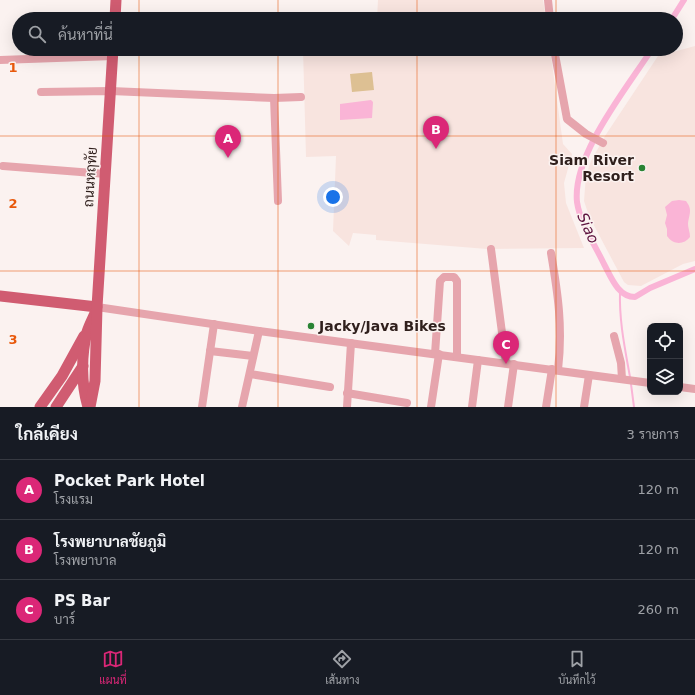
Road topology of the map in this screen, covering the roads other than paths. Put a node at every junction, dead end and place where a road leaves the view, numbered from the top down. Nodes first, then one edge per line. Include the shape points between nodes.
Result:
1 (116, 0) edge
2 (548, 0) edge
3 (115, 12) edge
4 (549, 12) edge
5 (65, 56) edge
6 (113, 56) edge
7 (555, 56) edge
8 (0, 60) edge
9 (111, 91) junction
10 (41, 92) dead end
11 (301, 97) dead end
12 (274, 98) junction
13 (604, 143) dead end
14 (3, 166) dead end
15 (106, 174) junction
16 (278, 201) dead end
17 (491, 249) dead end
18 (551, 252) dead end
19 (0, 296) edge
20 (97, 307) junction
21 (214, 324) junction
22 (259, 331) junction
23 (92, 332) junction
24 (614, 336) dead end
25 (351, 343) junction
26 (210, 351) junction
27 (437, 354) junction
28 (253, 356) junction
29 (457, 357) junction
30 (478, 360) junction
31 (510, 364) junction
32 (83, 367) junction
33 (555, 370) junction
34 (250, 374) junction
35 (589, 374) junction
36 (62, 376) junction
37 (624, 379) junction
38 (95, 382) junction
39 (647, 382) edge
40 (330, 387) dead end
41 (683, 387) edge
42 (695, 389) edge
43 (347, 393) junction
44 (59, 403) edge
45 (408, 403) dead end
46 (40, 407) edge
47 (88, 407) edge
48 (202, 407) edge
49 (242, 407) edge
50 (347, 407) edge
51 (431, 407) edge
52 (472, 407) edge
53 (508, 407) edge
54 (546, 407) edge
55 (584, 407) edge

1 - 3 main road
2 - 4 street
5 - 8 street
6 - 9 main road, ถนนหฤทัย
7 - 13 street via 565,115 570,123
9 - 10 street
9 - 12 street
9 - 15 main road, ถนนหฤทัย
11 - 12 street
12 - 16 street
14 - 15 street
15 - 20 main road, ถนนหฤทัย
17 - 31 street
18 - 33 street via 560,310 561,346
19 - 20 main road
20 - 21 street
20 - 23 main road, ถนนหฤทัย
21 - 22 street
21 - 26 street
22 - 25 street
22 - 28 street
23 - 32 main road
23 - 36 main road
23 - 38 main road
24 - 37 street
25 - 27 street
25 - 43 street
26 - 28 street
26 - 48 street
27 - 29 street
27 - 29 street via 440,282 444,277 454,277 457,282
27 - 51 street
28 - 34 street
29 - 30 street
30 - 31 street
30 - 52 street
31 - 33 street
31 - 53 street
32 - 36 main road via 71,368
32 - 38 main road via 90,370
32 - 44 main road
32 - 47 main road via 84,393
33 - 35 street
33 - 54 street
34 - 40 street
34 - 49 street
35 - 37 street
35 - 55 street
36 - 46 main road
37 - 39 street
38 - 47 main road
41 - 42 street
43 - 45 street
43 - 50 street
44 - 47 main road via 66,396 75,395

